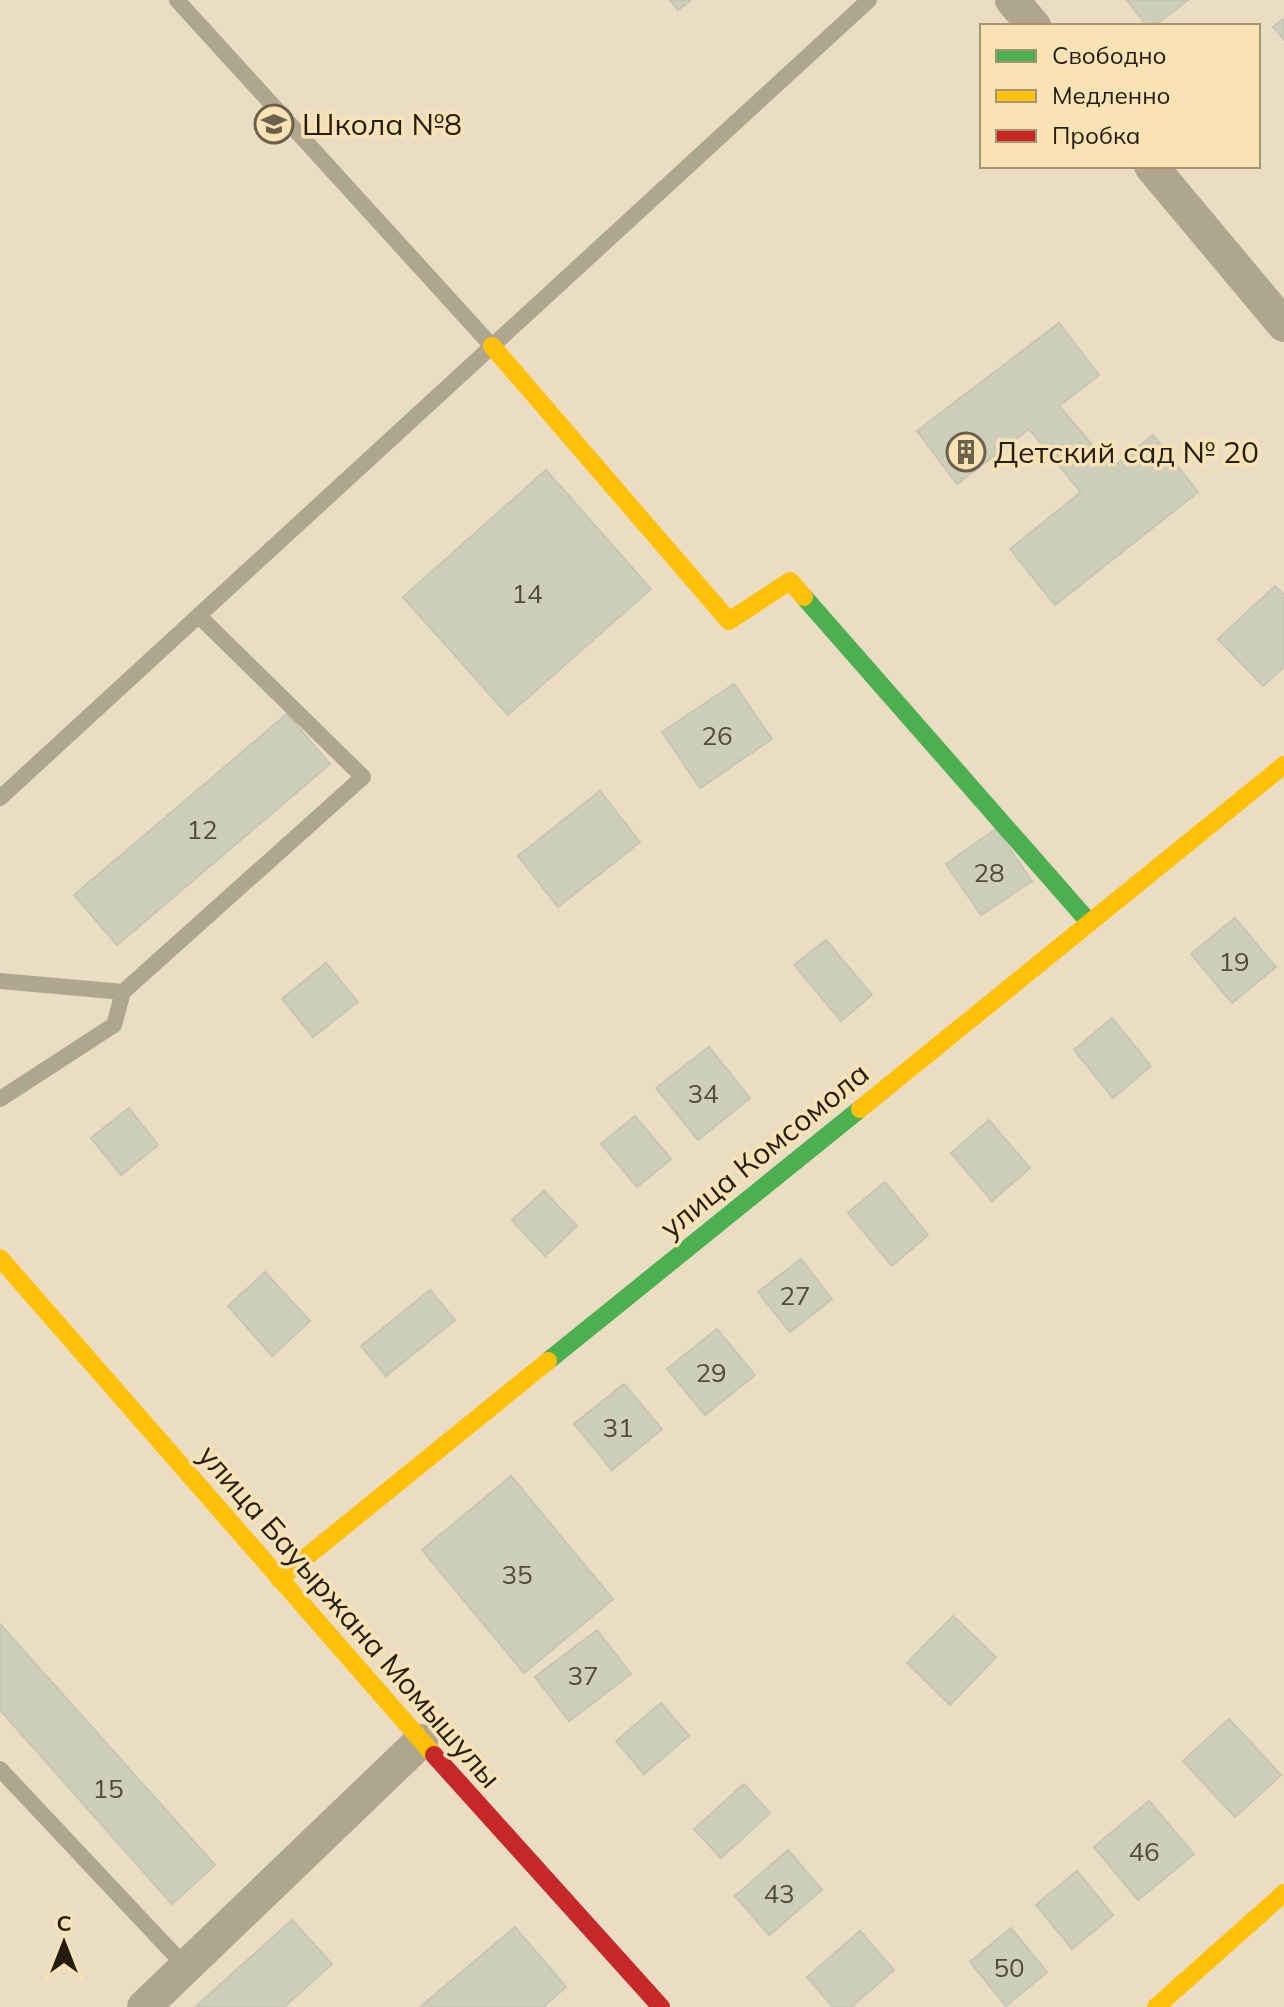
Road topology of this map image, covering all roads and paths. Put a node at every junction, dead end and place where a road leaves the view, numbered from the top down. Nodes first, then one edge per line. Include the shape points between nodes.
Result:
1 (177, 0) edge
2 (869, 0) edge
3 (1012, 0) edge
4 (1032, 24) edge
5 (1153, 168) edge
6 (1284, 325) edge
7 (492, 346) junction
8 (199, 616) junction
9 (1284, 765) edge
10 (0, 798) edge
11 (1089, 922) junction
12 (0, 981) edge
13 (123, 992) junction
14 (0, 1099) edge
15 (0, 1258) edge
16 (279, 1579) junction
17 (421, 1741) junction
18 (0, 1769) edge
19 (1284, 1893) edge
20 (186, 1967) junction
21 (144, 2007) edge
22 (661, 2007) edge
23 (1156, 2007) edge

1 - 7 lane
2 - 7 lane
3 - 4 street
5 - 6 street
7 - 8 lane
7 - 11 street via 729,621 790,581
8 - 10 lane
8 - 13 lane via 363,777
9 - 11 street, улица Комсомола
11 - 16 street, улица Комсомола
12 - 13 lane
13 - 14 lane via 114,1025
15 - 16 street, улица Бауыржана Момышулы
16 - 17 street, улица Бауыржана Момышулы
17 - 20 street
17 - 22 street, улица Бауыржана Момышулы
18 - 20 lane
19 - 23 street
20 - 21 street

